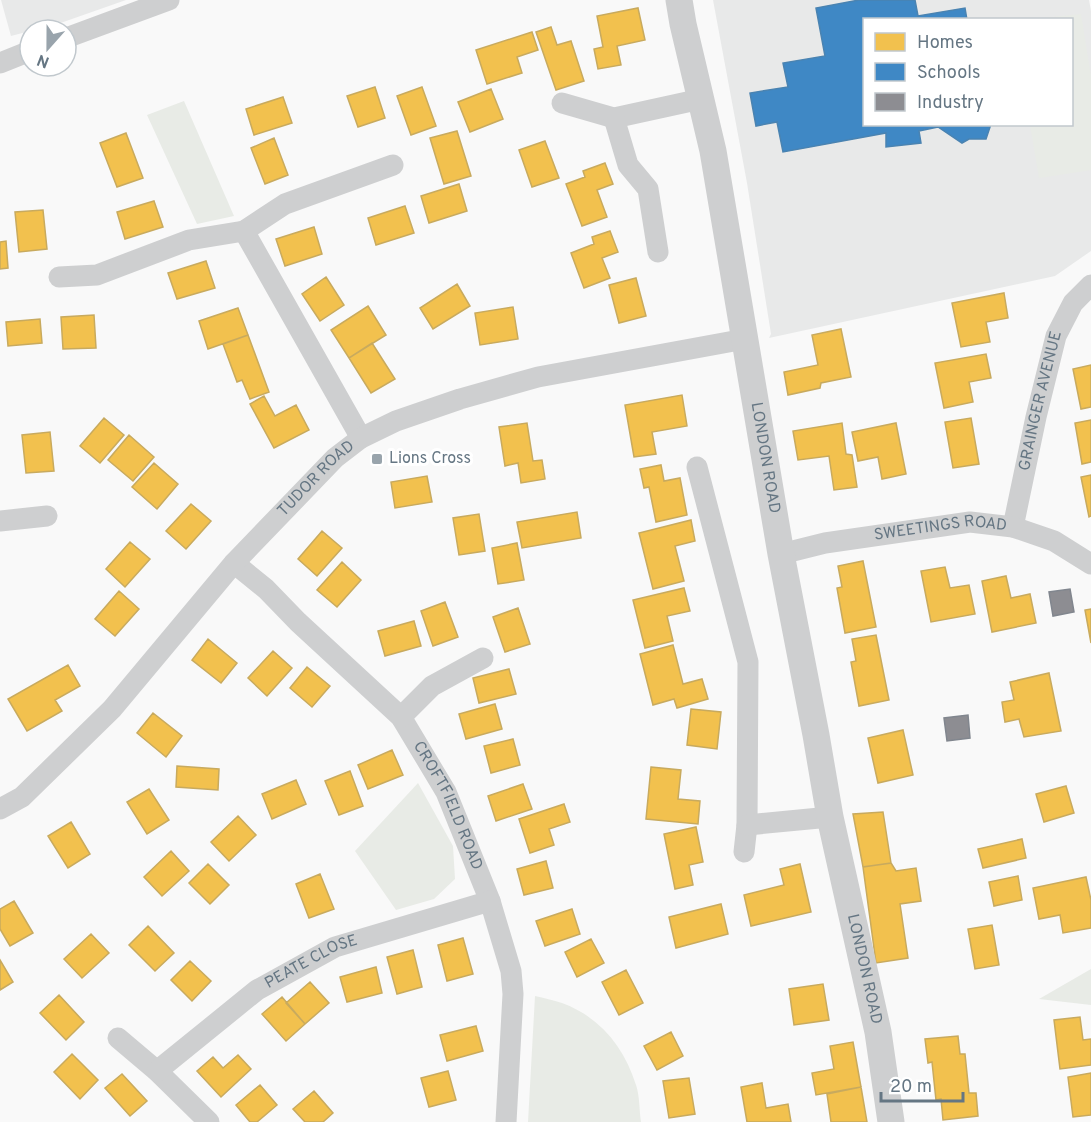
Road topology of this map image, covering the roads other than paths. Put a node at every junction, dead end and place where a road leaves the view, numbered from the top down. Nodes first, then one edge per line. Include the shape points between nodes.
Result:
1 (169, 0) edge
2 (678, 0) edge
3 (78, 34) edge
4 (18, 56) edge
5 (0, 63) edge
6 (702, 99) junction
7 (562, 103) dead end
8 (614, 118) junction
9 (393, 165) dead end
10 (244, 231) junction
11 (658, 252) dead end
12 (59, 277) dead end
13 (1091, 285) edge
14 (745, 339) junction
15 (361, 438) junction
16 (697, 467) dead end
17 (47, 516) dead end
18 (0, 521) edge
19 (1013, 526) junction
20 (781, 554) junction
21 (234, 563) junction
22 (1091, 564) edge
23 (483, 658) dead end
24 (401, 717) junction
25 (0, 809) edge
26 (830, 817) junction
27 (747, 825) junction
28 (744, 852) dead end
29 (490, 901) junction
30 (118, 1038) dead end
31 (157, 1071) junction
32 (209, 1122) edge
33 (506, 1122) edge
34 (891, 1122) edge

1 - 3 street
2 - 6 street, LONDON ROAD
4 - 5 street
6 - 8 street
6 - 14 street, LONDON ROAD
7 - 8 street
8 - 11 street via 628,165 648,189
9 - 10 street via 285,204
10 - 12 street via 189,240 96,275
10 - 15 street
13 - 19 street, GRAINGER AVENUE via 1073,303 1056,336
14 - 15 street, TUDOR ROAD via 538,377 460,399
14 - 20 street, LONDON ROAD
15 - 21 street, TUDOR ROAD via 334,458
16 - 27 street via 748,662
17 - 18 street
19 - 20 street, SWEETINGS ROAD via 970,522 825,543
19 - 22 street, SWEETINGS ROAD via 1054,542
20 - 26 street, LONDON ROAD
21 - 24 street, CROFTFIELD ROAD
21 - 25 street, TUDOR ROAD via 112,710 22,797
23 - 24 street via 432,686
24 - 29 street, CROFTFIELD ROAD via 446,792
26 - 27 street
26 - 34 street, LONDON ROAD via 878,1032
27 - 28 street
29 - 31 street, PEATE CLOSE via 335,948 256,990
29 - 33 street, CROFTFIELD ROAD via 511,971 513,994
30 - 31 street
31 - 32 street

